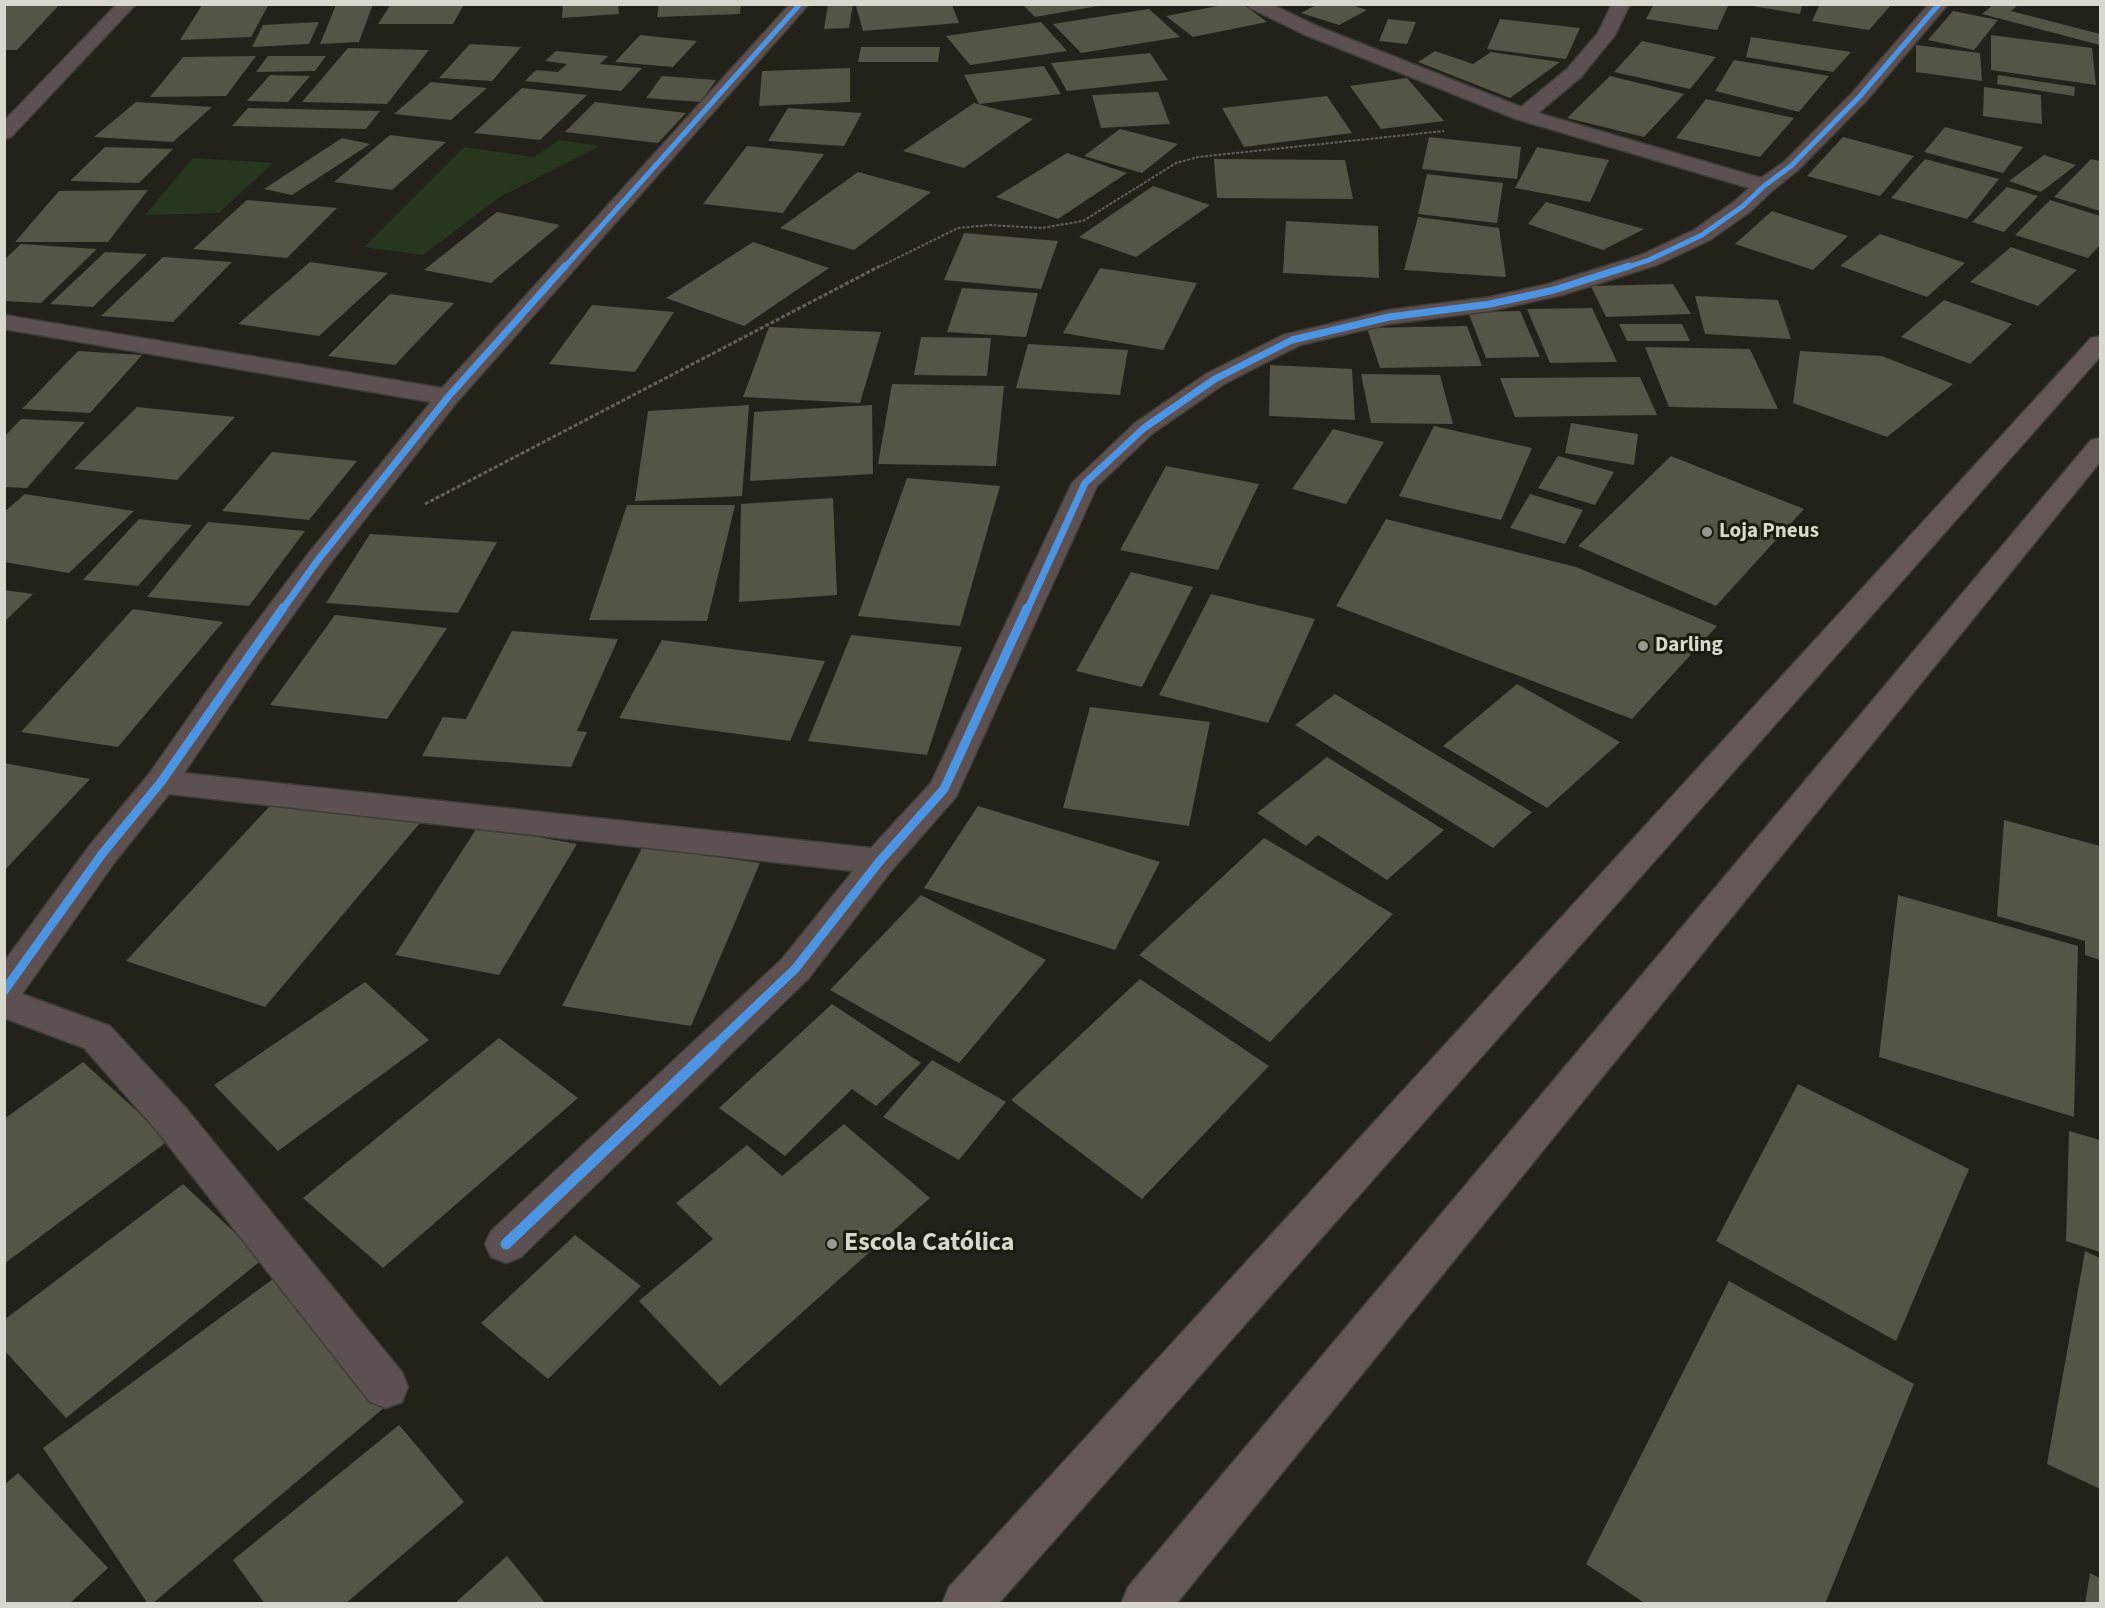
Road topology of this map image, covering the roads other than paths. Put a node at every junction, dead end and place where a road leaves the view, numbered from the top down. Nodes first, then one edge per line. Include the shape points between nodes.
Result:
1 (128, 4) edge
2 (800, 4) edge
3 (1256, 4) edge
4 (1621, 4) edge
5 (1939, 4) edge
6 (1523, 115) junction
7 (4, 133) edge
8 (1764, 186) junction
9 (4, 322) edge
10 (2100, 344) edge
11 (448, 397) junction
12 (2100, 446) edge
13 (161, 782) junction
14 (879, 862) junction
15 (4, 991) edge
16 (4, 1002) edge
17 (506, 1244) dead end
18 (386, 1387) dead end
19 (966, 1604) edge
20 (1145, 1604) edge

1 - 7 street
2 - 11 street
3 - 6 street via 1310,30
4 - 6 street via 1606,35 1574,73
5 - 8 street via 1860,96 1791,166
6 - 8 street
8 - 14 street via 1702,235 1602,276 1490,304 1389,317 1292,340 1215,379 1144,428 1085,483 944,789
9 - 11 street
10 - 19 main road
11 - 13 street via 318,560
12 - 20 main road
13 - 14 street
13 - 15 street via 102,854
14 - 17 street via 795,969
16 - 18 street via 97,1037 171,1119

